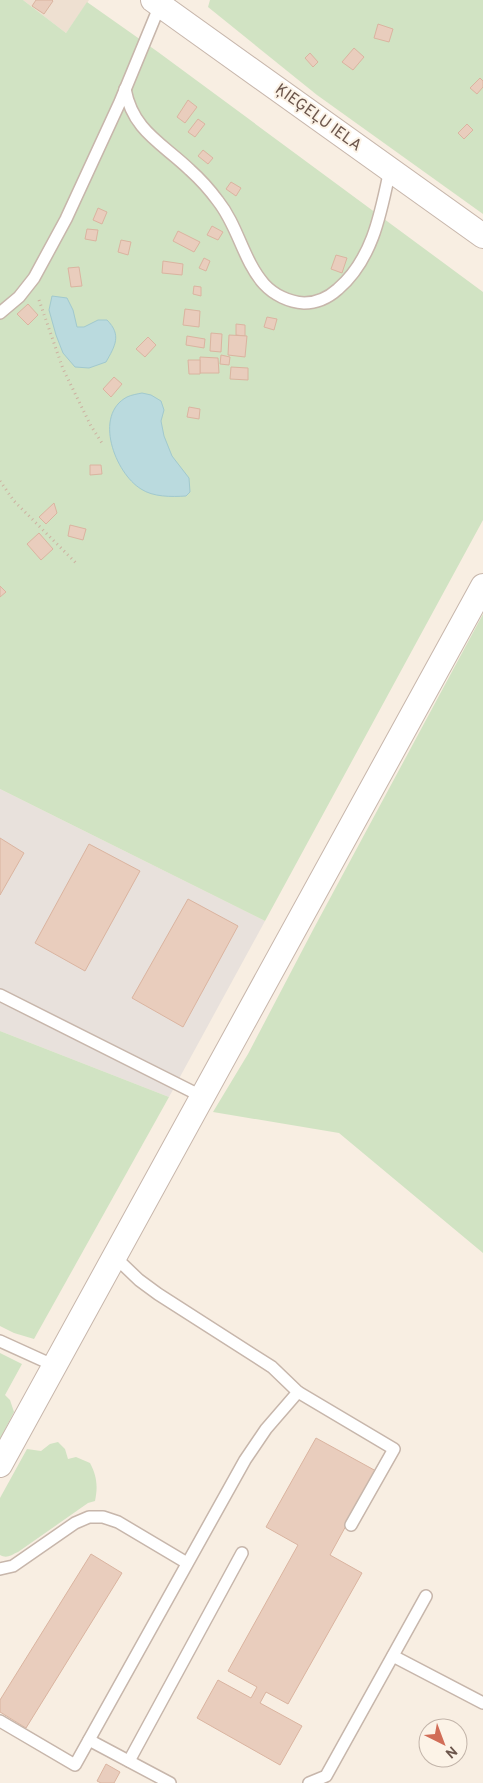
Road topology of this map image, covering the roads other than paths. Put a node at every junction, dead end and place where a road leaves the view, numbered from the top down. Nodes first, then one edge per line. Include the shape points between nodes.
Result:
1 (156, 2) edge
2 (125, 89) junction
3 (390, 169) junction
4 (483, 236) edge
5 (0, 314) edge
6 (483, 586) edge
7 (0, 994) edge
8 (203, 1097) junction
9 (115, 1257) junction
10 (0, 1341) edge
11 (55, 1366) junction
12 (298, 1392) junction
13 (0, 1465) edge
14 (351, 1525) dead end
15 (242, 1553) dead end
16 (187, 1563) junction
17 (0, 1569) edge
18 (426, 1596) dead end
19 (393, 1656) junction
20 (483, 1703) edge
21 (0, 1722) edge
22 (89, 1740) junction
23 (129, 1762) junction
24 (170, 1783) edge
25 (309, 1783) edge

1 - 2 lane
1 - 3 street, ĶIEĢEĻU IELA
2 - 3 lane via 134,117 190,170 224,209 258,277 271,291 288,300 310,303 322,300 355,272 372,237
2 - 5 lane via 66,219 34,278
3 - 4 street, ĶIEĢEĻU IELA
6 - 8 street
7 - 8 lane
8 - 9 street
9 - 11 street
9 - 12 lane via 158,1294 272,1367
10 - 11 lane
11 - 13 street
12 - 14 lane via 394,1449
12 - 16 lane via 245,1460
15 - 23 lane
16 - 17 lane via 118,1522 104,1517 89,1517 13,1566
16 - 22 lane
18 - 19 lane
19 - 20 lane
19 - 25 lane via 326,1776
21 - 22 lane via 75,1765
22 - 23 lane
23 - 24 lane

